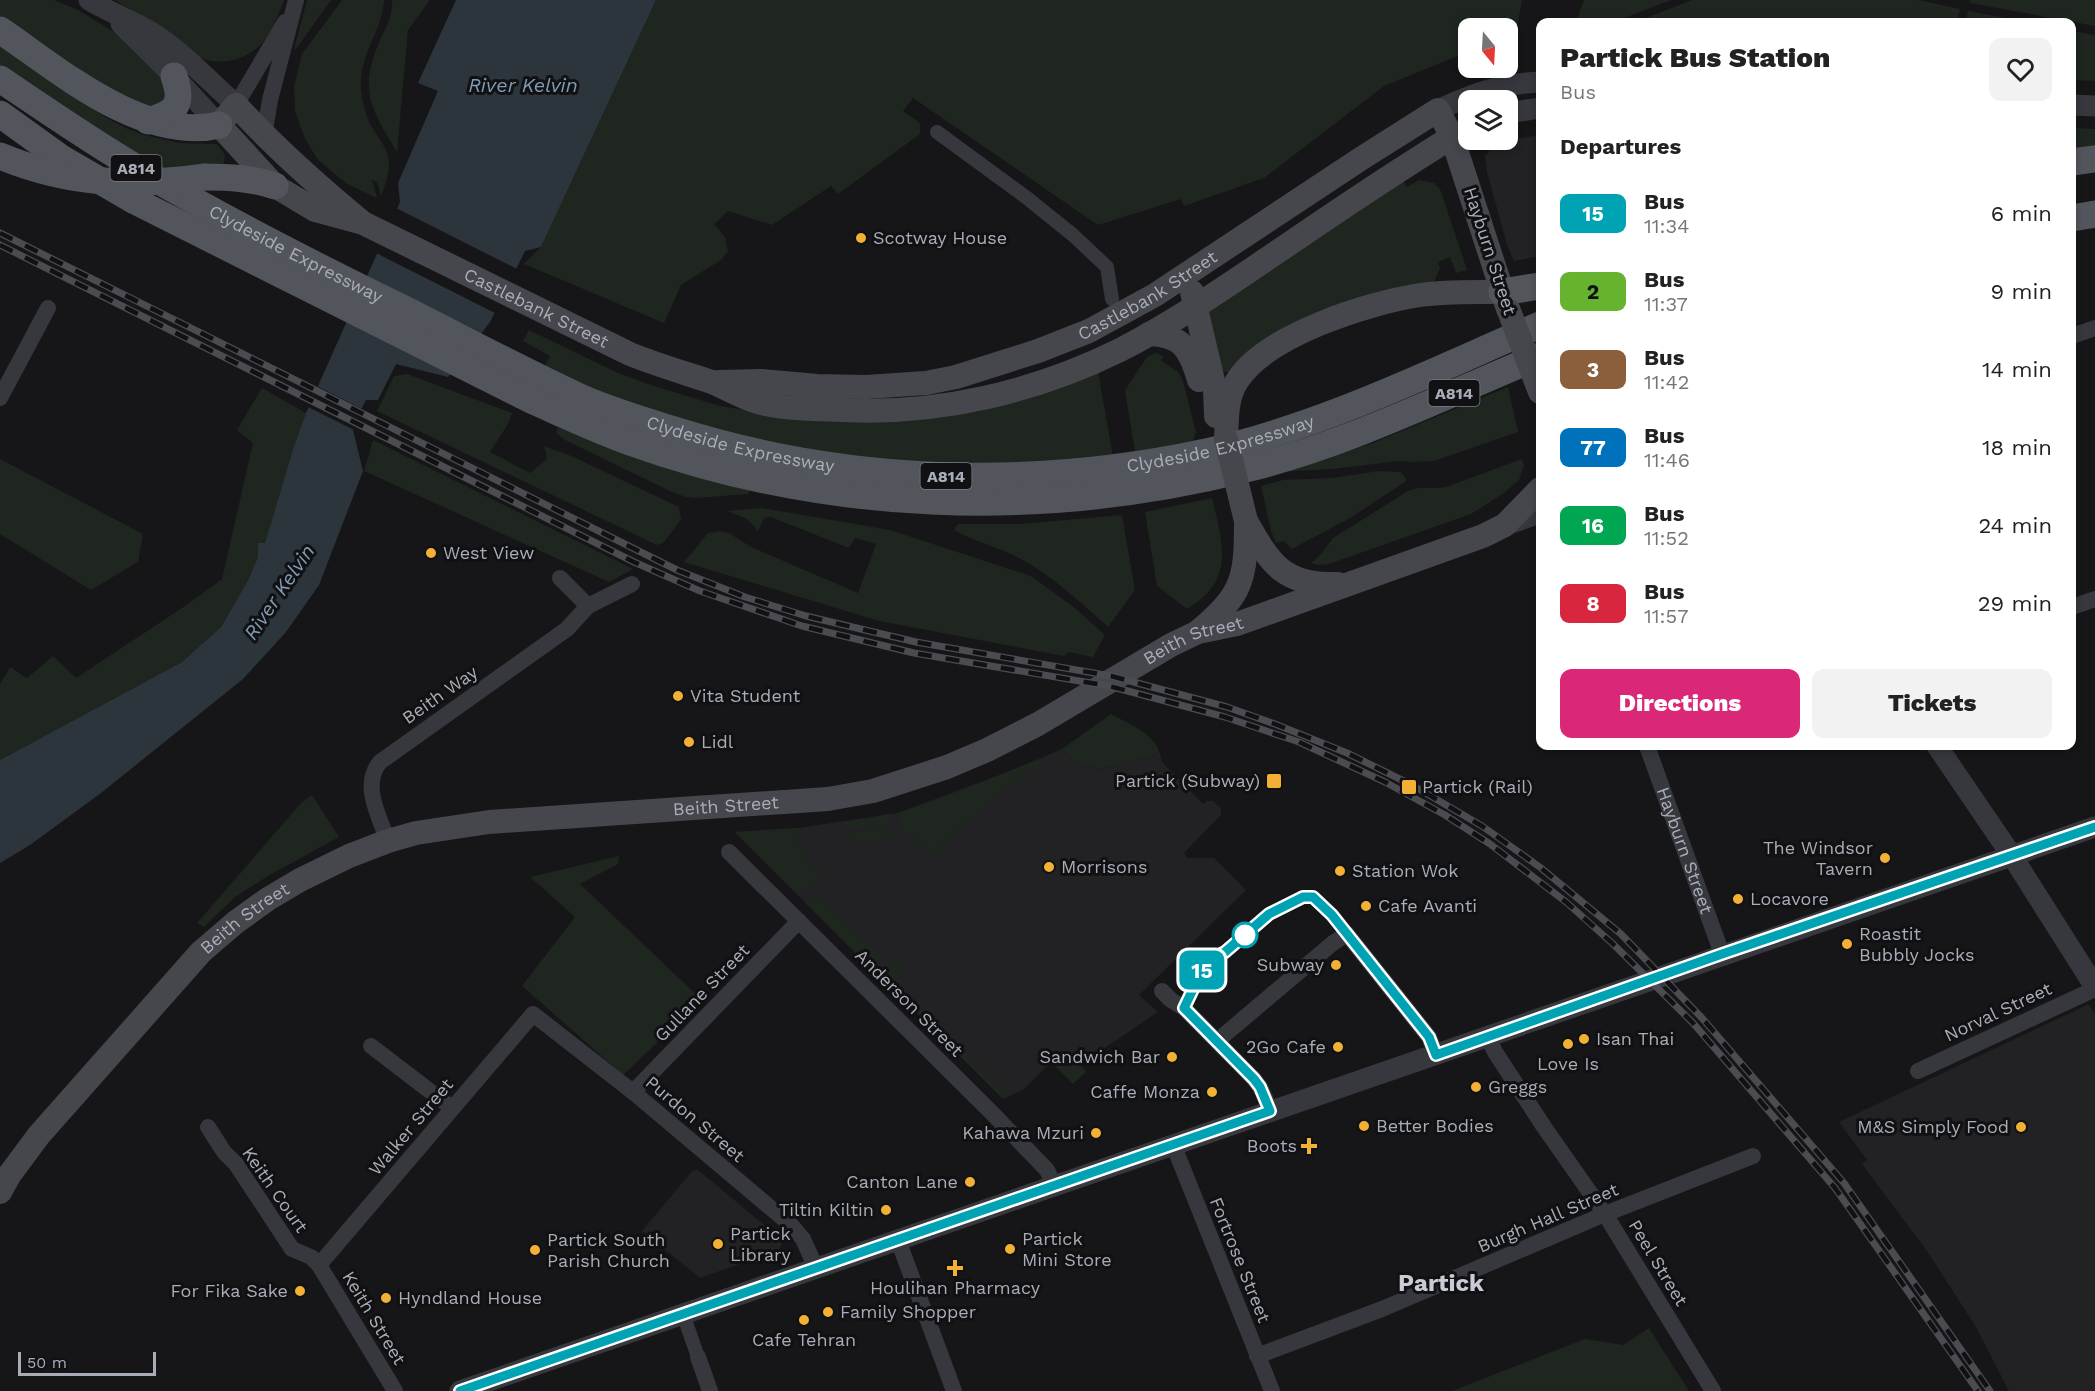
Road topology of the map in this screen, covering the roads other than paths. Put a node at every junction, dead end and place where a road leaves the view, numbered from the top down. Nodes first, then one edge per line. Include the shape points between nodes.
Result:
1 (89, 0) edge
2 (294, 4) edge
3 (108, 12) junction
4 (0, 30) edge
5 (174, 76) junction
6 (0, 79) edge
7 (1536, 82) edge
8 (2076, 105) edge
9 (2095, 106) edge
10 (1536, 109) edge
11 (1438, 110) junction
12 (1518, 111) edge
13 (0, 114) edge
14 (227, 115) junction
15 (148, 121) junction
16 (1458, 131) edge
17 (937, 132) dead end
18 (1458, 134) edge
19 (264, 136) junction
20 (1465, 150) edge
21 (0, 156) edge
22 (2095, 159) edge
23 (2076, 161) edge
24 (238, 167) junction
25 (2095, 175) edge
26 (2076, 177) edge
27 (275, 186) joint
28 (2095, 199) edge
29 (2076, 201) edge
30 (2095, 214) edge
31 (2076, 217) edge
32 (363, 223) junction
33 (272, 257) junction
34 (1188, 273) junction
35 (1536, 288) edge
36 (1112, 299) dead end
37 (1506, 302) junction
38 (1195, 307) junction
39 (48, 308) dead end
40 (1536, 327) edge
41 (2095, 328) edge
42 (1149, 334) junction
43 (2076, 335) edge
44 (1536, 358) edge
45 (1536, 381) edge
46 (713, 383) junction
47 (866, 387) junction
48 (0, 397) edge
49 (866, 411) junction
50 (1216, 416) junction
51 (1226, 439) junction
52 (1536, 493) edge
53 (1536, 514) edge
54 (1246, 521) junction
55 (1505, 525) junction
56 (560, 578) dead end
57 (632, 584) dead end
58 (1347, 584) junction
59 (2095, 598) edge
60 (2076, 605) edge
61 (588, 606) junction
62 (1198, 632) junction
63 (1648, 750) edge
64 (1940, 750) edge
65 (2095, 827) edge
66 (388, 841) junction
67 (729, 852) dead end
68 (2012, 856) junction
69 (799, 921) junction
70 (1722, 954) junction
71 (2095, 988) edge
72 (1162, 991) dead end
73 (533, 1014) joint
74 (1488, 1037) junction
75 (1217, 1041) junction
76 (371, 1046) dead end
77 (1436, 1055) junction
78 (1918, 1071) dead end
79 (633, 1092) junction
80 (452, 1108) junction
81 (1270, 1111) junction
82 (208, 1127) dead end
83 (1173, 1144) junction
84 (1753, 1156) dead end
85 (1054, 1185) junction
86 (0, 1192) edge
87 (1605, 1214) junction
88 (898, 1240) junction
89 (319, 1265) junction
90 (816, 1268) junction
91 (684, 1314) junction
92 (1257, 1356) junction
93 (698, 1357) joint
94 (395, 1391) edge
95 (460, 1391) edge
96 (710, 1391) edge
97 (954, 1391) edge
98 (1272, 1391) edge
99 (1713, 1391) edge

1 - 3 street
2 - 14 street
2 - 19 street
3 - 5 street
3 - 14 street via 152,32 187,61
4 - 15 main road via 92,92
5 - 14 street
5 - 15 main road via 179,95 176,104 171,111
6 - 33 main road, Clydeside Expressway / A814
7 - 11 street, Castlebank Street via 1505,85
8 - 9 street
10 - 12 street
11 - 16 main road, Hayburn Street
11 - 34 main road, Castlebank Street
13 - 33 main road, Clydeside Expressway / A814 via 61,158 135,201
14 - 15 main road via 206,128 172,127
14 - 19 main road, Castlebank Street
14 - 24 main road
17 - 36 street via 1027,198 1107,267
18 - 38 main road, Castlebank Street
19 - 24 main road
19 - 32 main road, Castlebank Street
20 - 37 main road, Hayburn Street
21 - 24 main road, A814, bridge via 62,175 114,183 177,181
22 - 23 main road
24 - 27 main road via 254,179
25 - 26 main road
27 - 32 main road, Castlebank Street via 315,210
28 - 29 main road
30 - 31 main road
32 - 46 main road, Castlebank Street via 630,354
33 - 40 main road, Clydeside Expressway / A814 via 586,399 648,422 765,455 921,476 1021,477 1088,472 1257,439 1371,398
33 - 44 main road, Clydeside Expressway / A814 via 533,401 631,442 755,478 839,493 948,503 1076,498 1160,487 1247,469 1367,429
34 - 38 main road
34 - 47 main road, Castlebank Street via 1113,319 1038,351 956,377
35 - 37 main road
37 - 45 main road, Hayburn Street, bridge
37 - 51 main road via 1450,292 1389,301 1289,338 1264,353 1237,381 1227,409
38 - 42 main road, Castlebank Street
38 - 50 main road via 1215,389
39 - 48 street
41 - 43 street
42 - 49 main road, Castlebank Street via 1087,364 1004,393 937,406
42 - 50 main road via 1167,334 1188,350 1202,392
46 - 47 main road, Castlebank Street via 761,381
46 - 49 main road, Castlebank Street via 758,402
47 - 49 main road
50 - 51 main road
51 - 54 main road, bridge
52 - 55 main road
53 - 55 street, Beith Street
54 - 58 main road via 1267,556 1282,572 1304,582
54 - 62 main road via 1245,564 1233,599
55 - 58 main road, Beith Street
56 - 61 street
57 - 61 street, Beith Way
58 - 62 main road, Beith Street via 1237,624
59 - 60 street
61 - 66 street, Beith Way via 567,629 372,771 372,794
62 - 66 main road, Beith Street via 1012,738 947,767 873,791 819,799 489,822
63 - 70 street, Hayburn Street
64 - 68 street
65 - 68 street
66 - 86 main road, Beith Street via 300,880 268,899 201,952 39,1135
67 - 69 street, Anderson Street
68 - 70 street
68 - 71 street
69 - 79 street, Gullane Street
69 - 85 street, Anderson Street via 1047,1170
70 - 74 street
71 - 78 street, Norval Street
72 - 75 street
73 - 79 street, Purdon Street
73 - 80 street, Walker Street
74 - 77 street
74 - 87 street, Peel Street
75 - 77 street via 1347,934 1429,1037
75 - 81 street via 1254,1079
76 - 80 street
77 - 81 street
79 - 90 street, Purdon Street via 791,1225 803,1239
80 - 89 street, Walker Street
81 - 83 street
82 - 89 street, Keith Court via 292,1249
83 - 85 street
83 - 92 street, Fortrose Street
84 - 87 street, Burgh Hall Street
85 - 88 street
87 - 92 street, Burgh Hall Street
87 - 99 street, Peel Street
88 - 90 street
88 - 97 street
89 - 94 street, Keith Street
90 - 91 street
91 - 93 street
91 - 95 street
92 - 98 street, Fortrose Street
93 - 96 street

